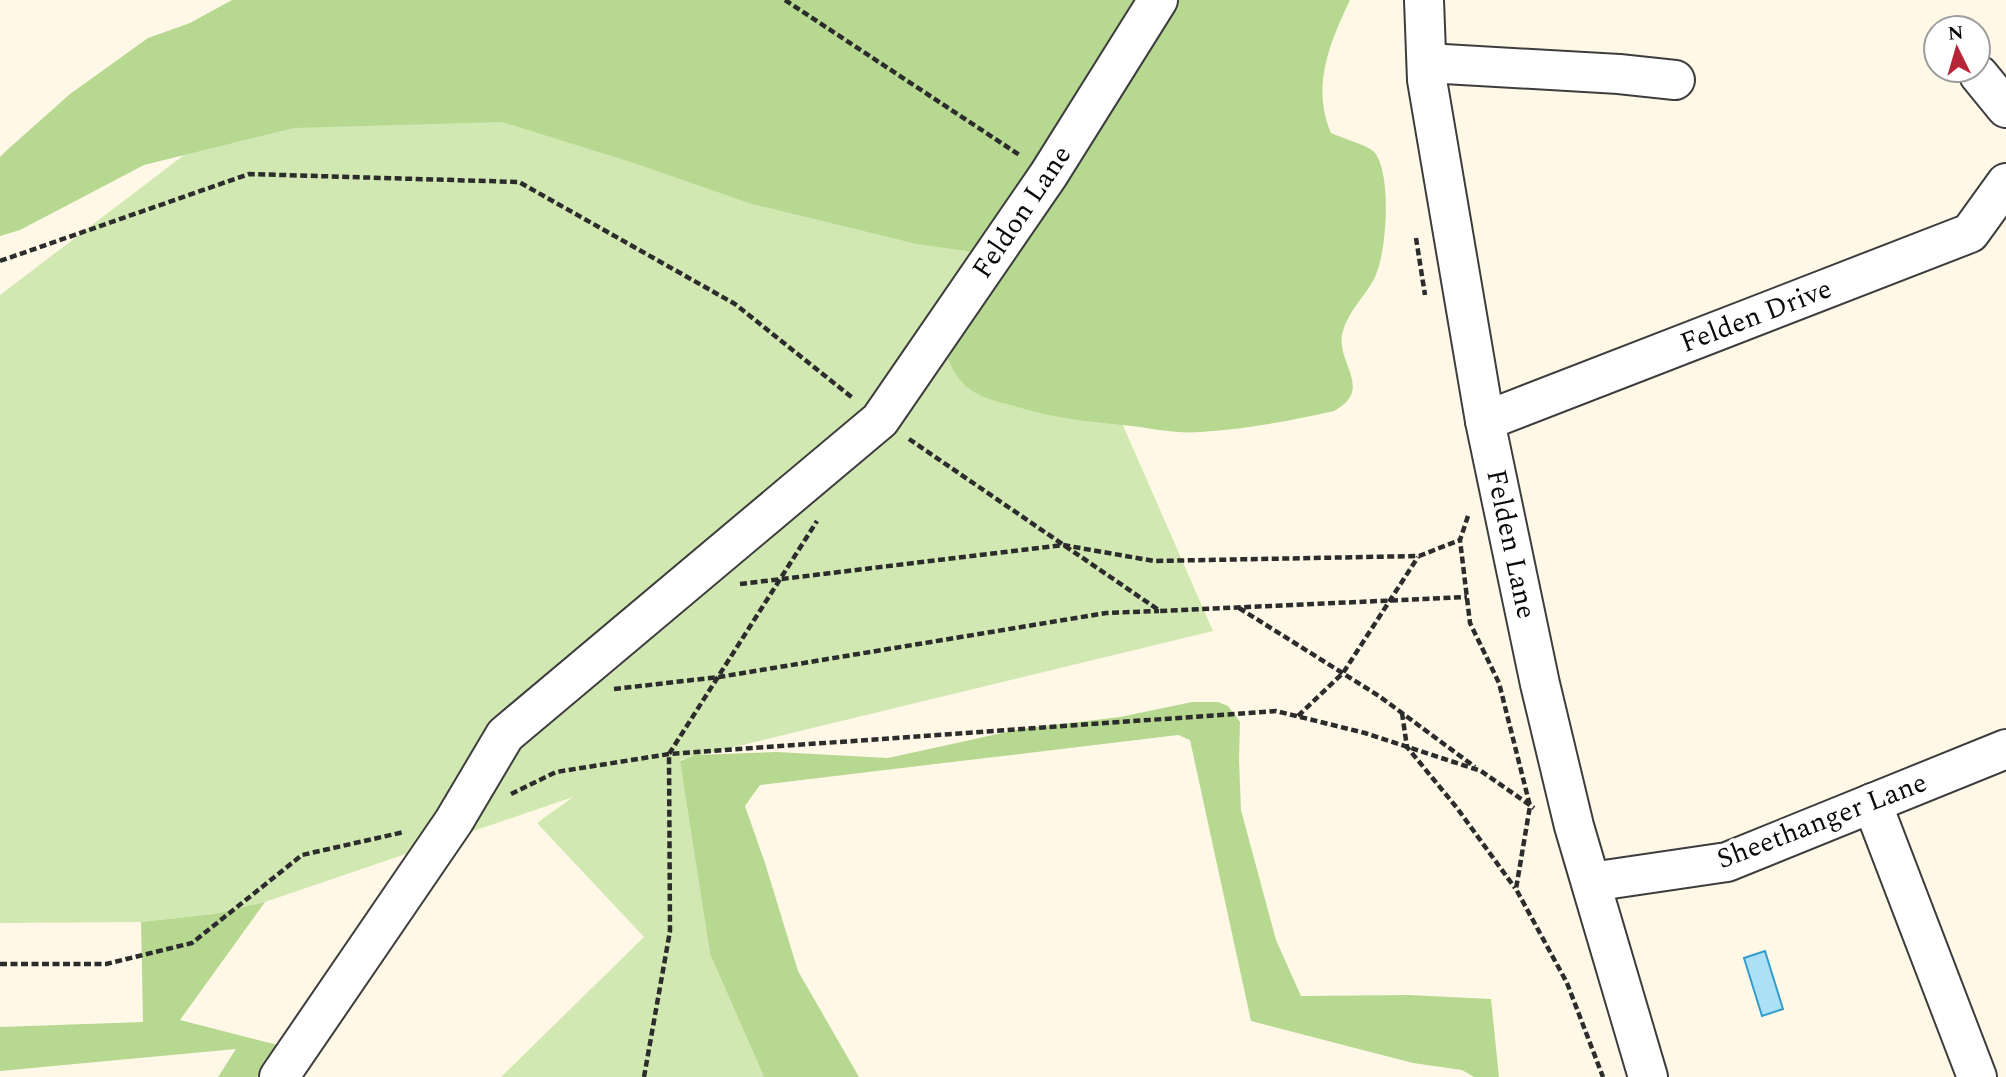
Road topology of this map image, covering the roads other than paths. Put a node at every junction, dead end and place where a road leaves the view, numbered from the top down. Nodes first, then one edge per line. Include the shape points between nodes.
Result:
1 (1158, 0) edge
2 (1424, 0) edge
3 (1427, 63) junction
4 (1675, 80) dead end
5 (1986, 84) edge
6 (2006, 108) edge
7 (2006, 183) edge
8 (1485, 421) junction
9 (2006, 749) edge
10 (1872, 803) junction
11 (1591, 882) junction
12 (279, 1077) edge
13 (1648, 1077) edge
14 (1977, 1077) edge

1 - 12 street, Feldon Lane via 1049,174 880,420 505,735 454,821
2 - 3 street, Felden Lane
3 - 4 street
3 - 8 street, Felden Lane
5 - 6 street
7 - 8 street, Felden Drive via 1970,233
8 - 11 street, Felden Lane via 1540,684
9 - 10 street, Sheethanger Lane
10 - 11 street, Sheethanger Lane via 1727,862
10 - 14 street
11 - 13 street, Felden Lane

